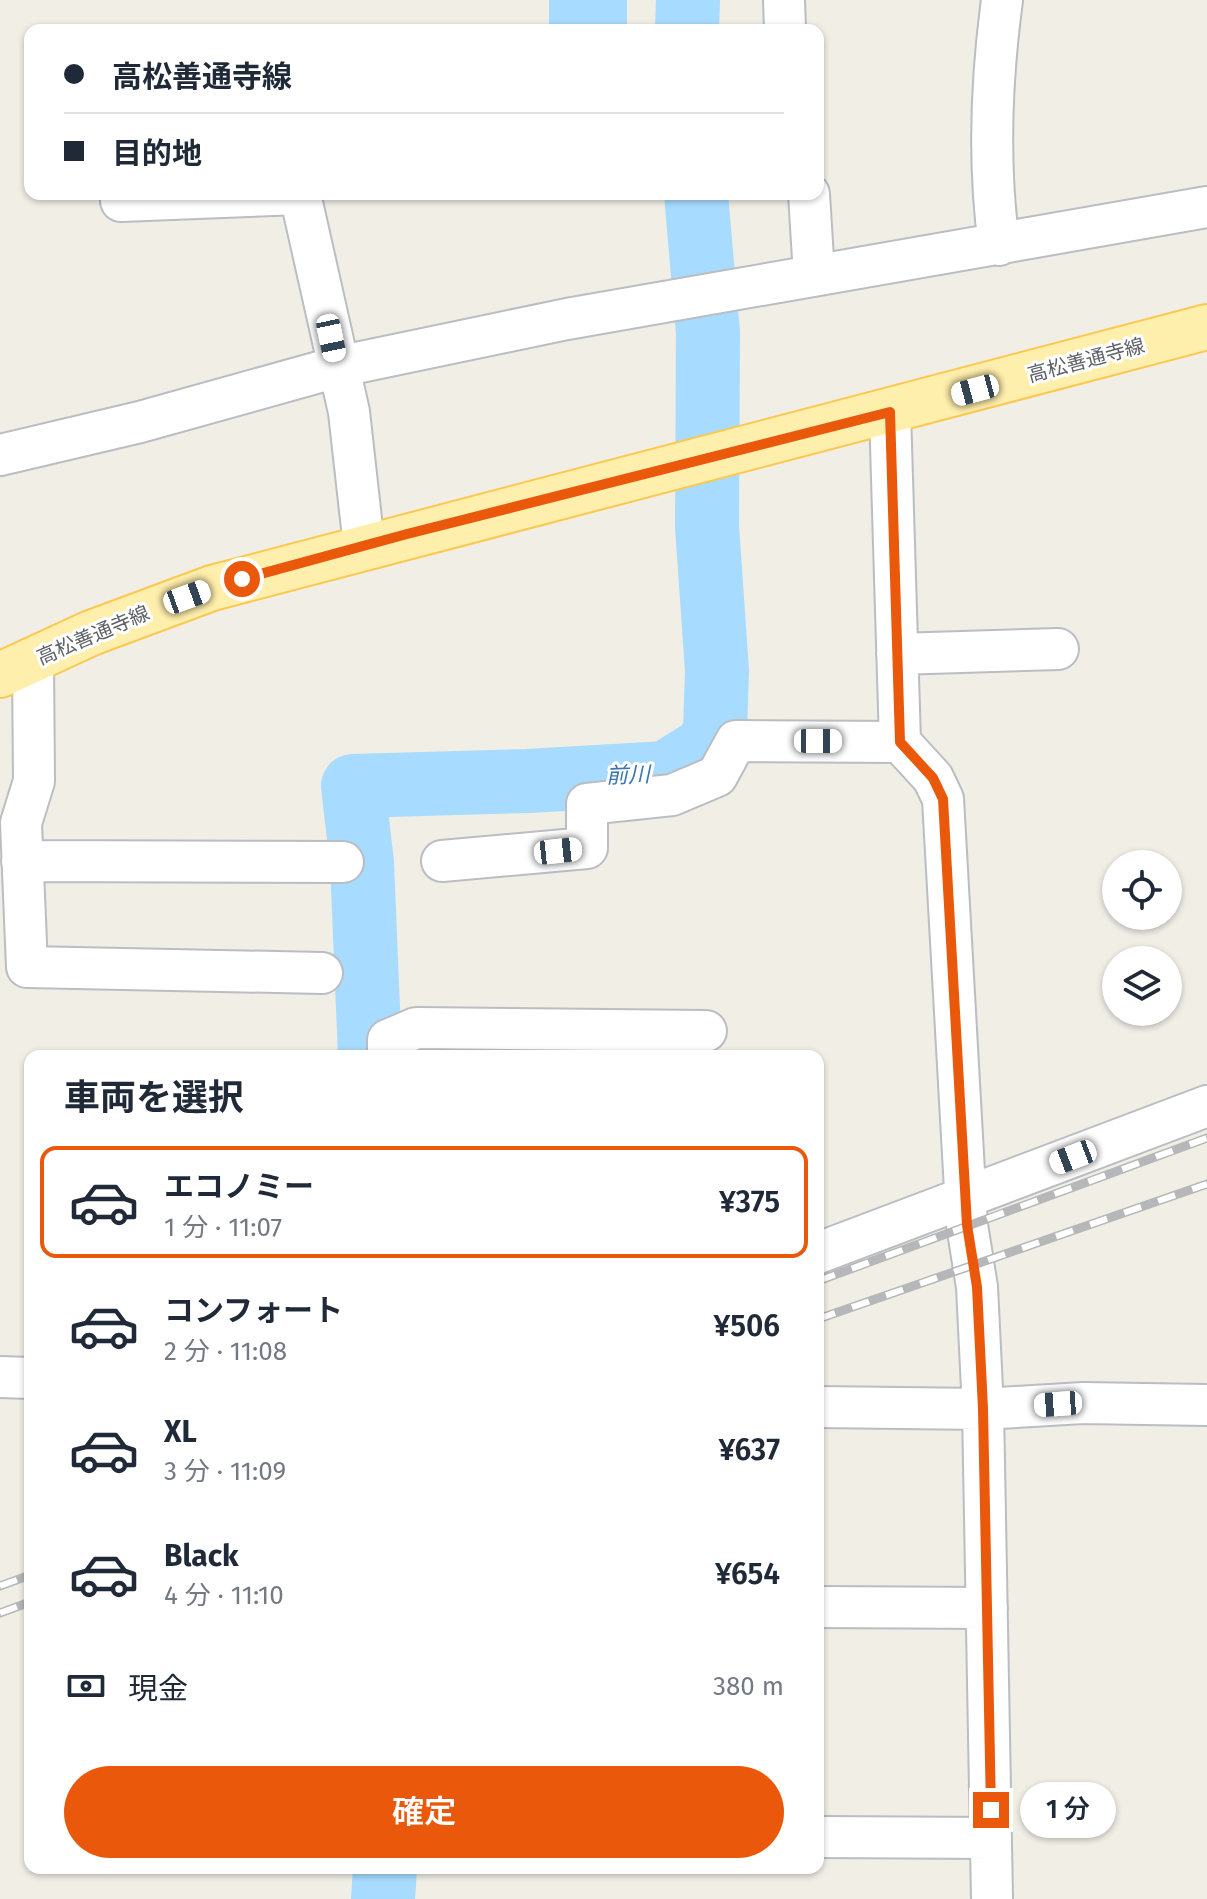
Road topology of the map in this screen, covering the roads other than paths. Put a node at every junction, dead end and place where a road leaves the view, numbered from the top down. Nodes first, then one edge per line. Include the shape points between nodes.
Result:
1 (784, 0) edge
2 (1002, 0) edge
3 (785, 24) edge
4 (147, 200) edge
5 (301, 200) edge
6 (809, 200) edge
7 (121, 201) dead end
8 (1207, 207) edge
9 (999, 245) junction
10 (814, 275) junction
11 (1207, 327) edge
12 (337, 367) junction
13 (890, 412) junction
14 (0, 455) edge
15 (364, 546) junction
16 (1058, 649) dead end
17 (897, 654) junction
18 (16, 668) edge
19 (900, 742) junction
20 (22, 861) junction
21 (442, 861) dead end
22 (343, 862) dead end
23 (322, 973) dead end
24 (706, 1031) dead end
25 (388, 1050) edge
26 (1207, 1106) edge
27 (966, 1197) junction
28 (824, 1251) edge
29 (0, 1377) edge
30 (24, 1378) edge
31 (1207, 1405) edge
32 (824, 1407) edge
33 (983, 1409) junction
34 (824, 1607) edge
35 (987, 1608) junction
36 (824, 1837) edge
37 (991, 1838) junction
38 (992, 1899) edge

1 - 3 street
2 - 9 street via 991,191
4 - 7 street
5 - 12 street
6 - 10 street
8 - 9 street
9 - 10 street
10 - 12 street
11 - 13 main road, 高松善通寺線
12 - 14 street
12 - 15 street via 349,412
13 - 15 main road, 高松善通寺線
13 - 17 street
15 - 18 main road, 高松善通寺線 via 212,588 91,633
16 - 17 street
17 - 19 street
18 - 20 street via 34,781 21,823
19 - 21 street via 736,741 717,776 672,795 587,804 587,848
19 - 27 street via 933,778 943,799
20 - 22 street
20 - 23 street via 27,967
24 - 25 street via 416,1028 388,1040
26 - 27 street
27 - 28 street
27 - 33 street
29 - 30 street
31 - 33 street via 1083,1403
32 - 33 street
33 - 35 street
34 - 35 street
35 - 37 street
36 - 37 street
37 - 38 street

